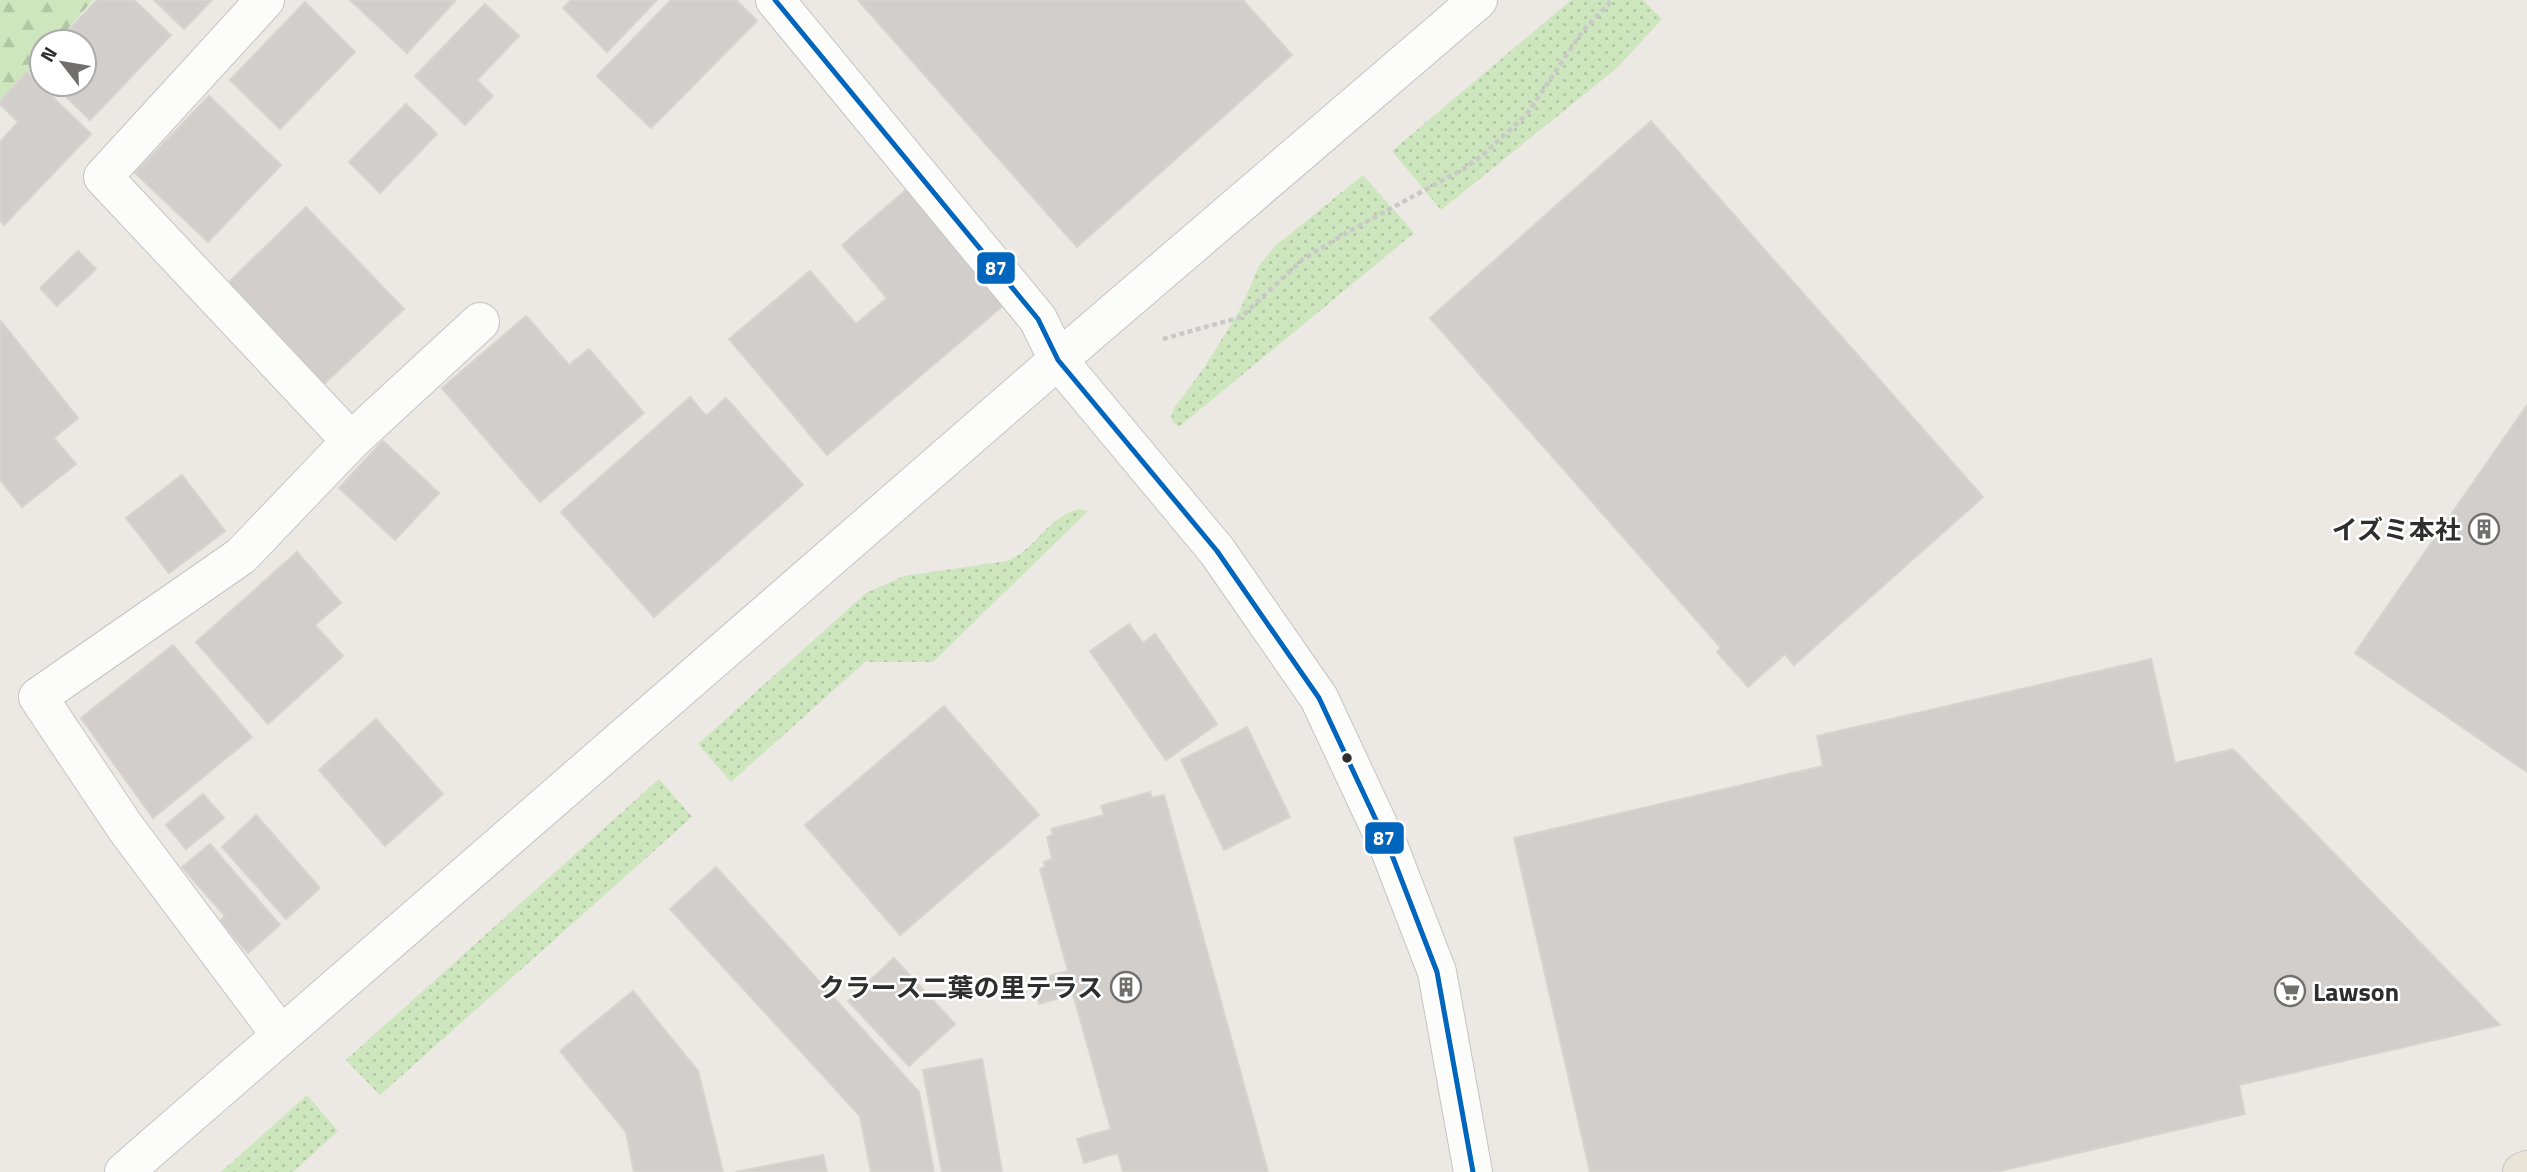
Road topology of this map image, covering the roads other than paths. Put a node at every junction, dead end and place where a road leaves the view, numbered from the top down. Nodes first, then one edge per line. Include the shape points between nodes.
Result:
1 (265, 0) edge
2 (775, 0) edge
3 (1478, 0) edge
4 (480, 322) dead end
5 (1058, 360) junction
6 (351, 441) junction
7 (280, 1034) junction
8 (124, 1172) edge
9 (1473, 1172) edge

1 - 6 street via 103,177
2 - 5 street via 1038,319
3 - 5 street
4 - 6 street
5 - 7 street
5 - 9 street via 1217,551 1319,698 1390,850 1437,972
6 - 7 street via 242,556 38,697 125,827
7 - 8 street

